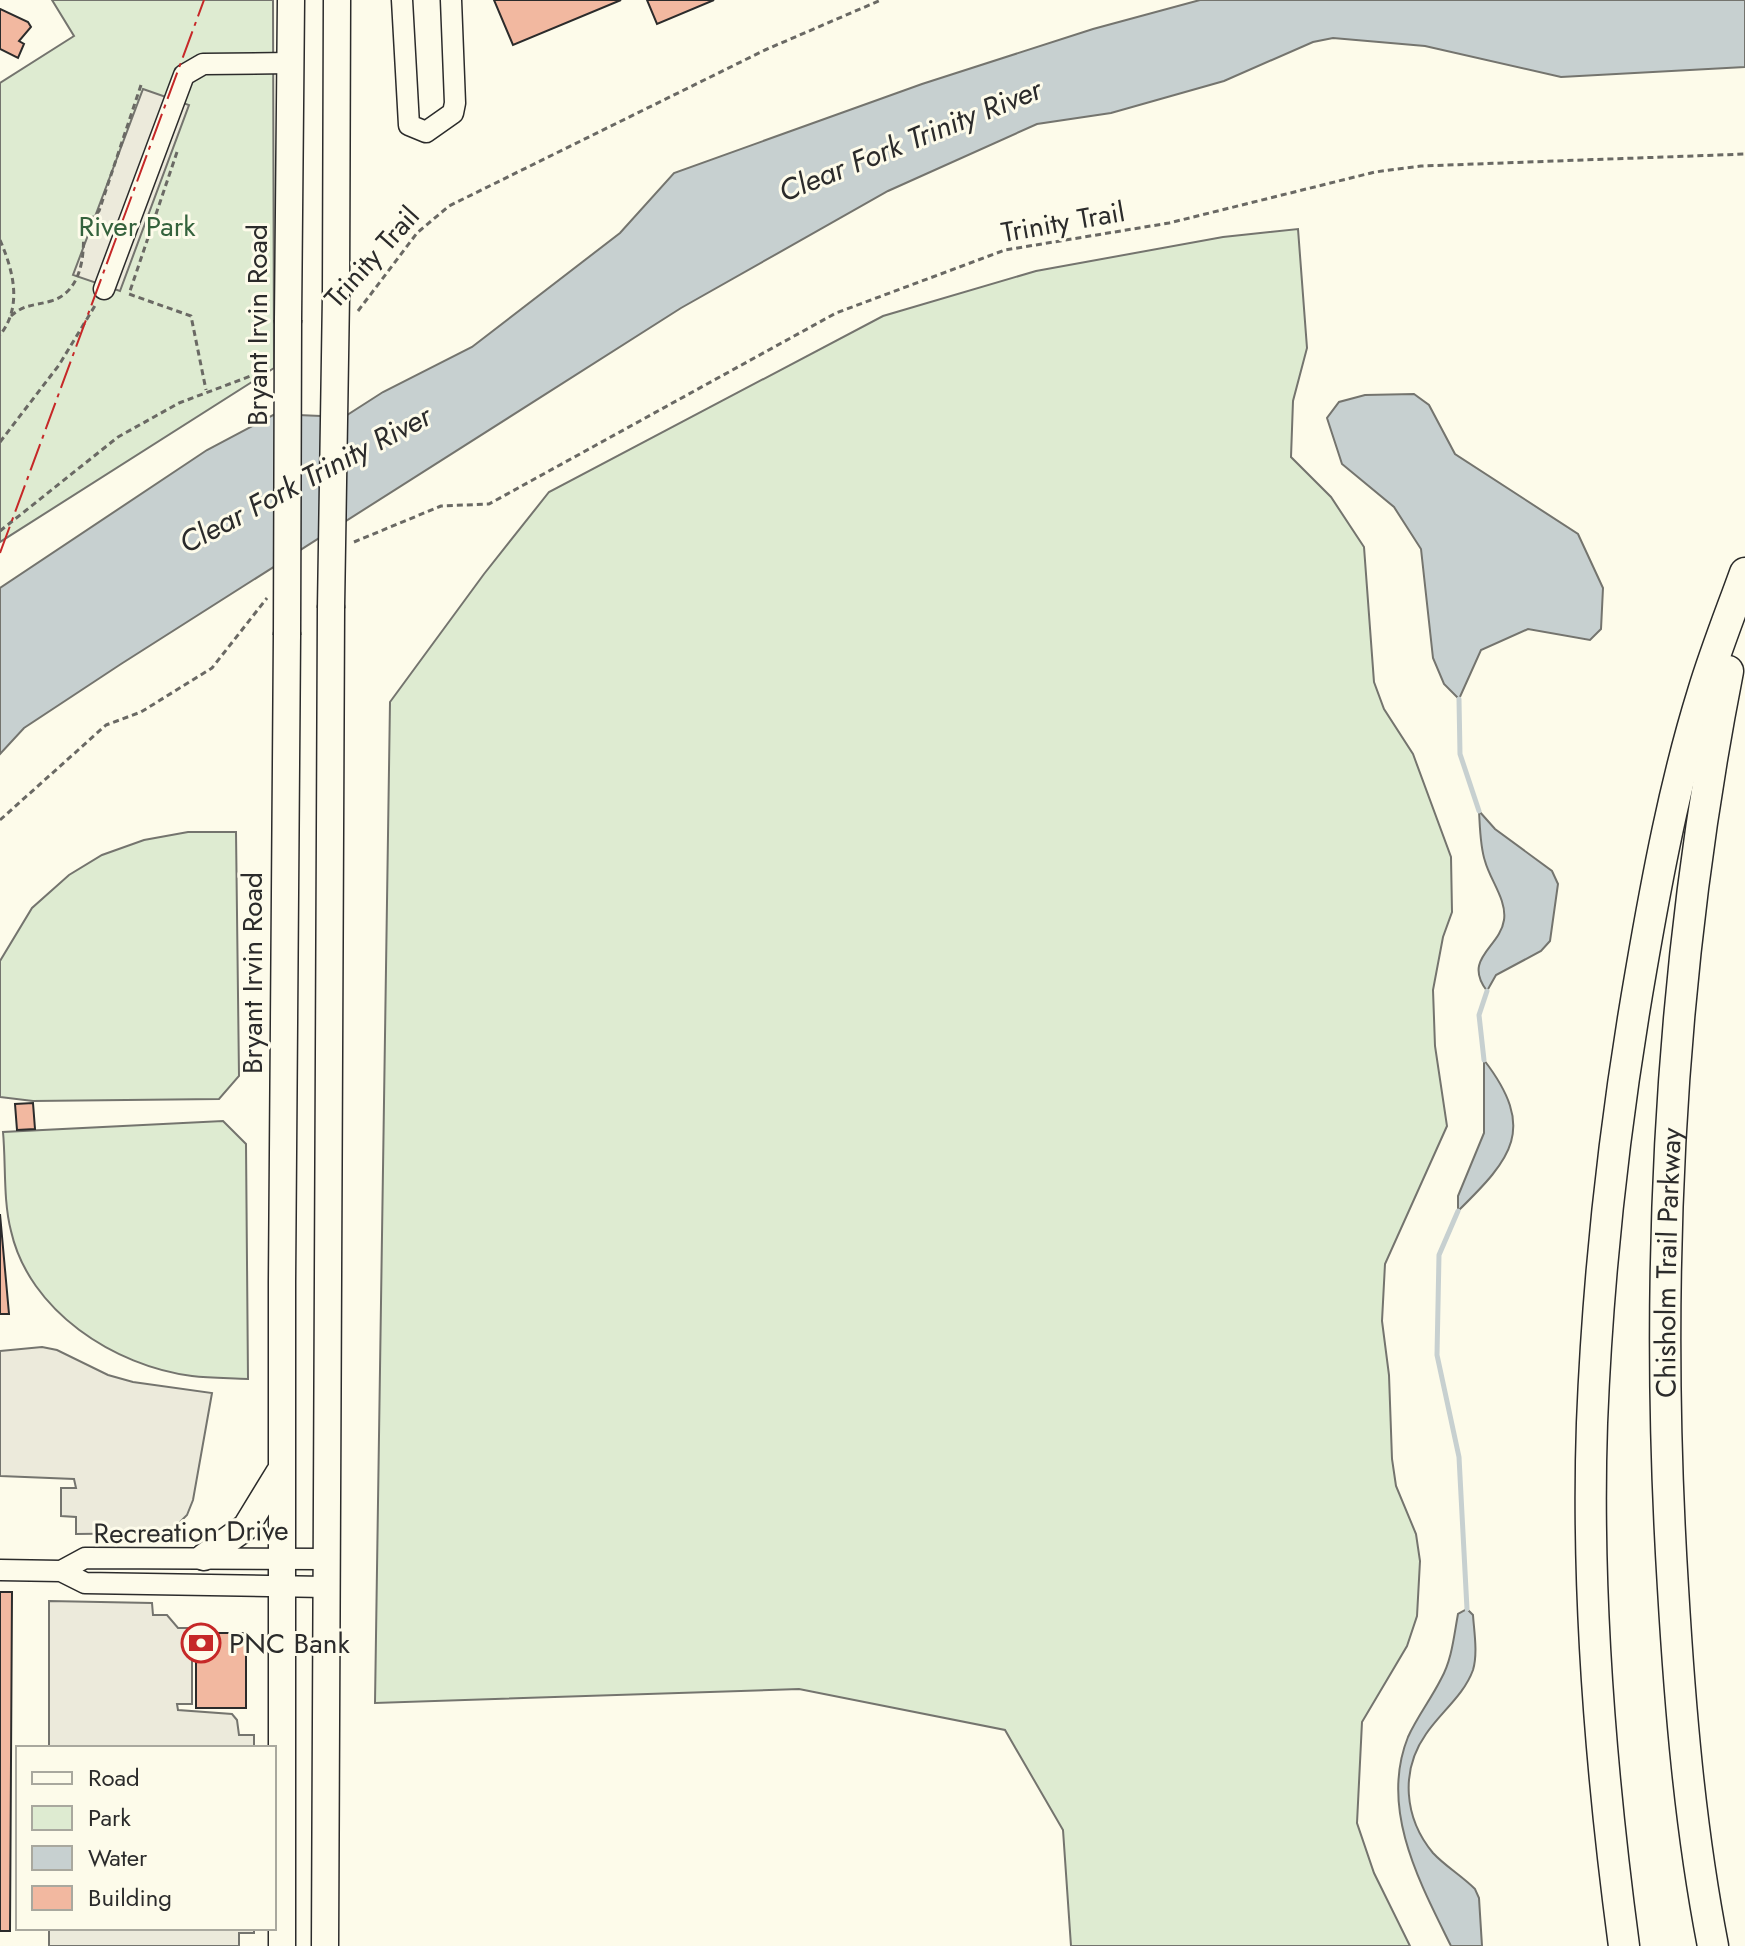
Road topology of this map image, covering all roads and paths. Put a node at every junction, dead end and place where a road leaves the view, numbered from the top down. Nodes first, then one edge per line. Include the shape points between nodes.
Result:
1 (291, 0) edge
2 (337, 0) edge
3 (402, 0) edge
4 (451, 0) edge
5 (881, 0) edge
6 (291, 63) junction
7 (141, 85) dead end
8 (179, 148) dead end
9 (1745, 154) edge
10 (0, 240) edge
11 (104, 289) joint
12 (11, 316) junction
13 (353, 316) dead end
14 (0, 335) edge
15 (274, 368) dead end
16 (206, 390) junction
17 (0, 442) edge
18 (0, 531) edge
19 (348, 545) dead end
20 (1745, 573) edge
21 (1745, 581) edge
22 (273, 594) dead end
23 (0, 820) edge
24 (283, 1466) junction
25 (204, 1557) junction
26 (283, 1558) junction
27 (325, 1559) junction
28 (0, 1570) edge
29 (61, 1571) junction
30 (283, 1586) junction
31 (325, 1587) junction
32 (282, 1946) edge
33 (325, 1946) edge
34 (1624, 1946) edge
35 (1713, 1946) edge

1 - 6 main road, Bryant Irvin Road
2 - 27 main road, bridge
3 - 4 street via 409,125 426,132 453,113 455,103
5 - 13 path, Trinity Trail via 765,50 449,206 417,233
6 - 11 street via 203,64 184,75
6 - 24 main road, Bryant Irvin Road, bridge
7 - 12 path via 99,211 83,228 86,247 71,288 59,299 20,307
8 - 16 path via 129,294 191,316
9 - 19 path, Trinity Trail via 1421,166 1375,172 1169,223 1005,250 836,313 489,504 441,506
10 - 12 path via 14,284
11 - 17 path via 59,365
12 - 14 path
15 - 16 path
16 - 18 path via 118,437
20 - 34 highway via 1703,693 1668,834 1625,1071 1606,1234 1592,1421 1592,1573
21 - 35 highway, Chisholm Trail Parkway via 1689,922 1666,1246 1665,1405 1676,1646
22 - 23 path via 260,603 212,668 141,712 106,725
24 - 25 main road via 246,1527
24 - 26 main road, Bryant Irvin Road
25 - 26 street, Recreation Drive
25 - 29 street, Recreation Drive via 85,1558
26 - 27 street, Recreation Drive
26 - 30 main road, Bryant Irvin Road
27 - 31 main road
28 - 29 street, Recreation Drive
29 - 30 street, Recreation Drive via 85,1583
30 - 31 street, Recreation Drive
30 - 32 main road, Bryant Irvin Road
31 - 33 main road

